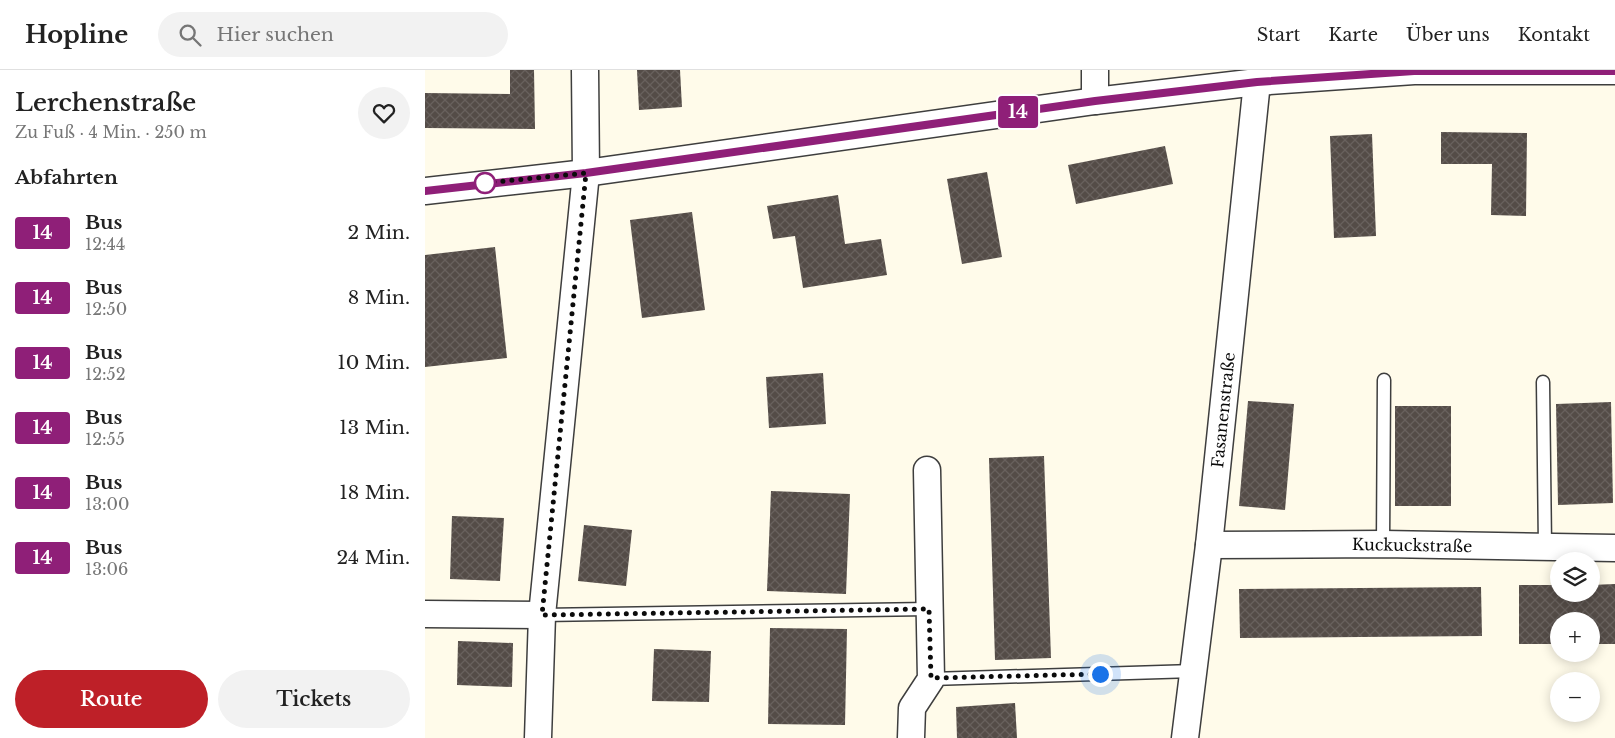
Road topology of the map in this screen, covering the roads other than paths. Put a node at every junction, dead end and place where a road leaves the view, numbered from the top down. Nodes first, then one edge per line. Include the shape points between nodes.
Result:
1 (585, 70) edge
2 (1095, 70) edge
3 (1615, 71) edge
4 (1257, 82) junction
5 (1095, 101) junction
6 (586, 173) junction
7 (425, 191) edge
8 (1384, 380) dead end
9 (1543, 382) dead end
10 (927, 470) dead end
11 (1383, 544) junction
12 (1209, 545) junction
13 (1545, 546) junction
14 (1615, 548) edge
15 (929, 609) junction
16 (425, 614) edge
17 (542, 615) junction
18 (1194, 671) junction
19 (931, 678) junction
20 (538, 738) edge
21 (911, 738) edge
22 (1185, 738) edge

1 - 6 street
2 - 5 street
3 - 4 street via 1414,71
4 - 5 street
4 - 12 street, Fasanenstraße
5 - 6 street
6 - 7 street
6 - 17 street
8 - 11 lane
9 - 13 lane
10 - 15 street
11 - 12 street, Kuckuckstraße
11 - 13 street, Kuckuckstraße
12 - 18 street, Fasanenstraße
13 - 14 street, Kuckuckstraße
15 - 17 lane
15 - 19 street
16 - 17 street
17 - 20 street
18 - 19 lane
18 - 22 street, Fasanenstraße
19 - 21 street via 912,708

